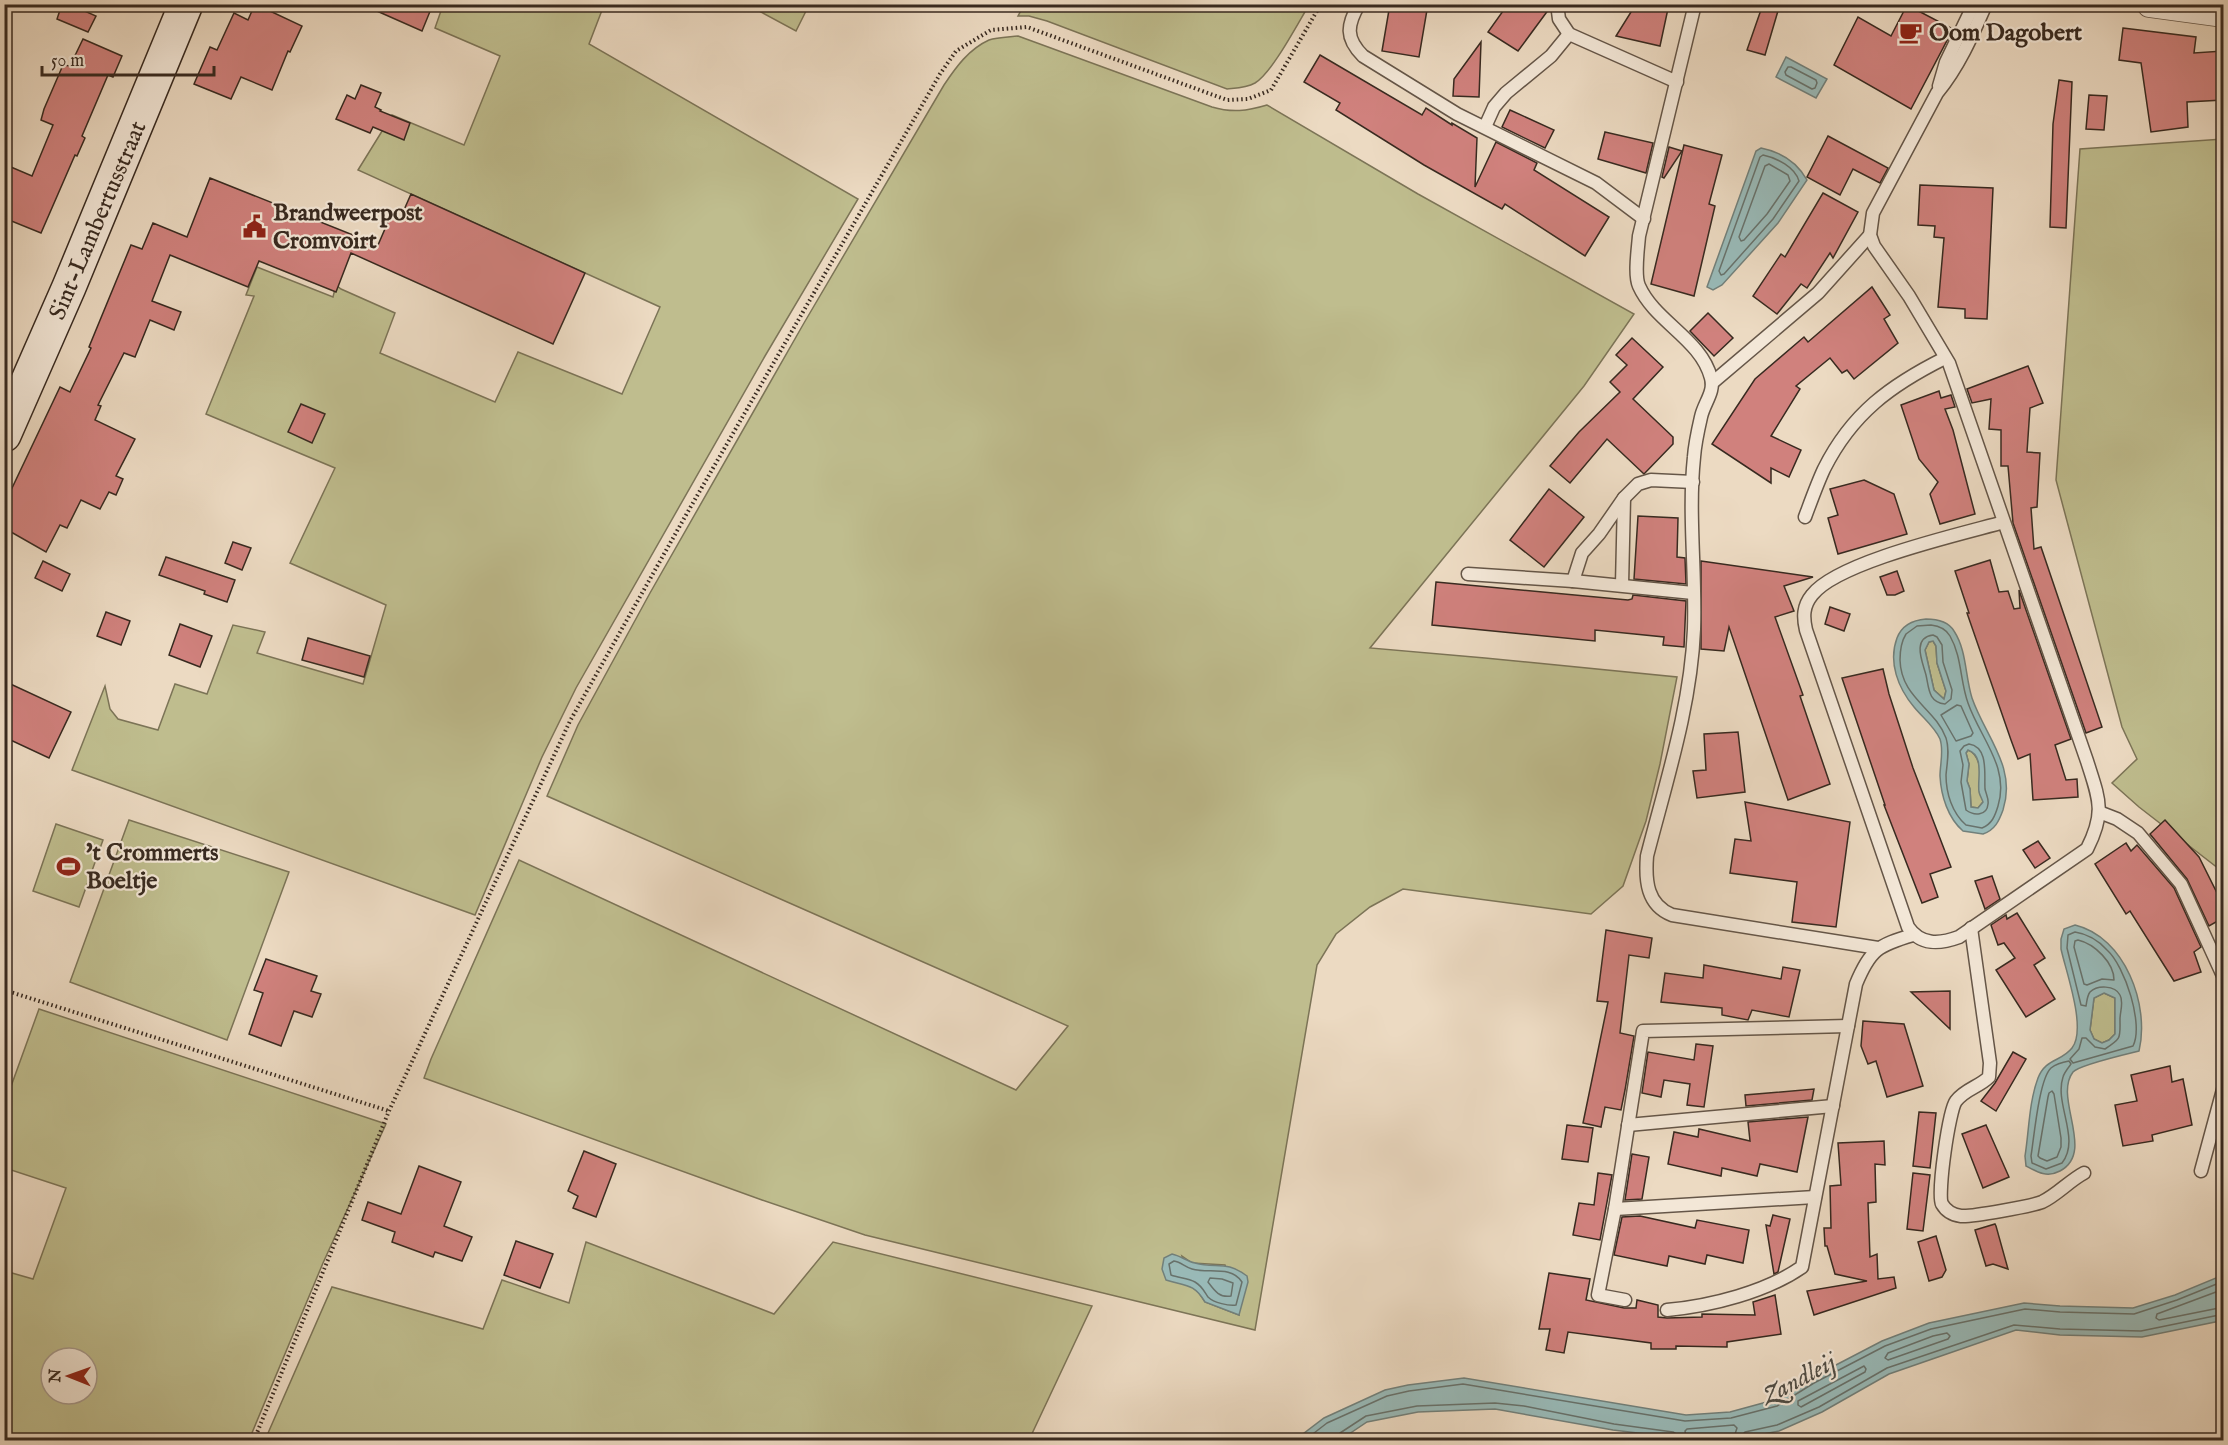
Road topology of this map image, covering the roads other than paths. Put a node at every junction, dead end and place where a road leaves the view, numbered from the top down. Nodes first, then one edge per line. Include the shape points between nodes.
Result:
1 (186, 4) edge
2 (1359, 4) edge
3 (1557, 4) edge
4 (1695, 4) edge
5 (1974, 4) edge
6 (1986, 4) edge
7 (2150, 4) edge
8 (2223, 14) edge
9 (1569, 34) junction
10 (1677, 82) junction
11 (1937, 93) junction
12 (1485, 128) junction
13 (1644, 219) junction
14 (1870, 235) junction
15 (1945, 358) junction
16 (1712, 383) junction
17 (4, 435) edge
18 (1693, 482) junction
19 (1624, 498) junction
20 (1805, 517) dead end
21 (2004, 522) junction
22 (1468, 574) dead end
23 (1573, 581) junction
24 (1622, 585) junction
25 (1694, 593) junction
26 (2099, 812) junction
27 (1971, 928) junction
28 (1913, 935) junction
29 (1878, 948) junction
30 (2223, 978) edge
31 (1848, 1026) junction
32 (2223, 1086) edge
33 (1833, 1106) junction
34 (1628, 1125) junction
35 (2201, 1171) dead end
36 (2084, 1173) dead end
37 (1815, 1197) junction
38 (1615, 1209) junction
39 (1625, 1300) dead end
40 (1668, 1310) dead end

1 - 17 main road, Sint-Lambertusstraat
2 - 12 lane via 1350,35 1364,56
3 - 9 lane via 1559,19
4 - 10 lane
5 - 11 lane via 1946,62
6 - 11 lane via 1951,76
7 - 8 street
9 - 10 lane
9 - 12 lane via 1551,56 1506,93 1494,107
10 - 13 lane
11 - 14 lane via 1872,213
12 - 13 lane via 1596,183
13 - 16 lane via 1638,243 1638,285 1692,345
14 - 15 lane
14 - 16 lane via 1818,293
15 - 20 lane via 1908,376 1857,419 1824,470
15 - 21 lane
16 - 18 lane via 1699,428
18 - 19 lane via 1651,480 1638,484
18 - 25 lane
19 - 23 lane via 1582,553
19 - 24 lane
21 - 26 lane via 2099,797
21 - 28 lane via 1902,551 1833,577 1806,605 1806,630
22 - 23 lane
23 - 24 lane
24 - 25 lane
25 - 29 lane via 1690,668 1676,744 1647,856 1649,895 1662,911 1672,915
26 - 27 lane via 2096,831 2086,849
26 - 30 lane via 2138,833 2181,884
27 - 28 lane via 1945,942 1924,941
27 - 36 lane via 1989,1077 1955,1102 1941,1174 1943,1206 1950,1213 1971,1216 2042,1202
28 - 29 lane
29 - 31 lane via 1865,963 1856,984
31 - 33 lane
31 - 34 lane via 1643,1031
32 - 35 lane
33 - 34 lane
33 - 37 lane
34 - 38 lane
37 - 38 lane
37 - 40 lane via 1802,1267 1754,1292
38 - 39 lane via 1598,1295

